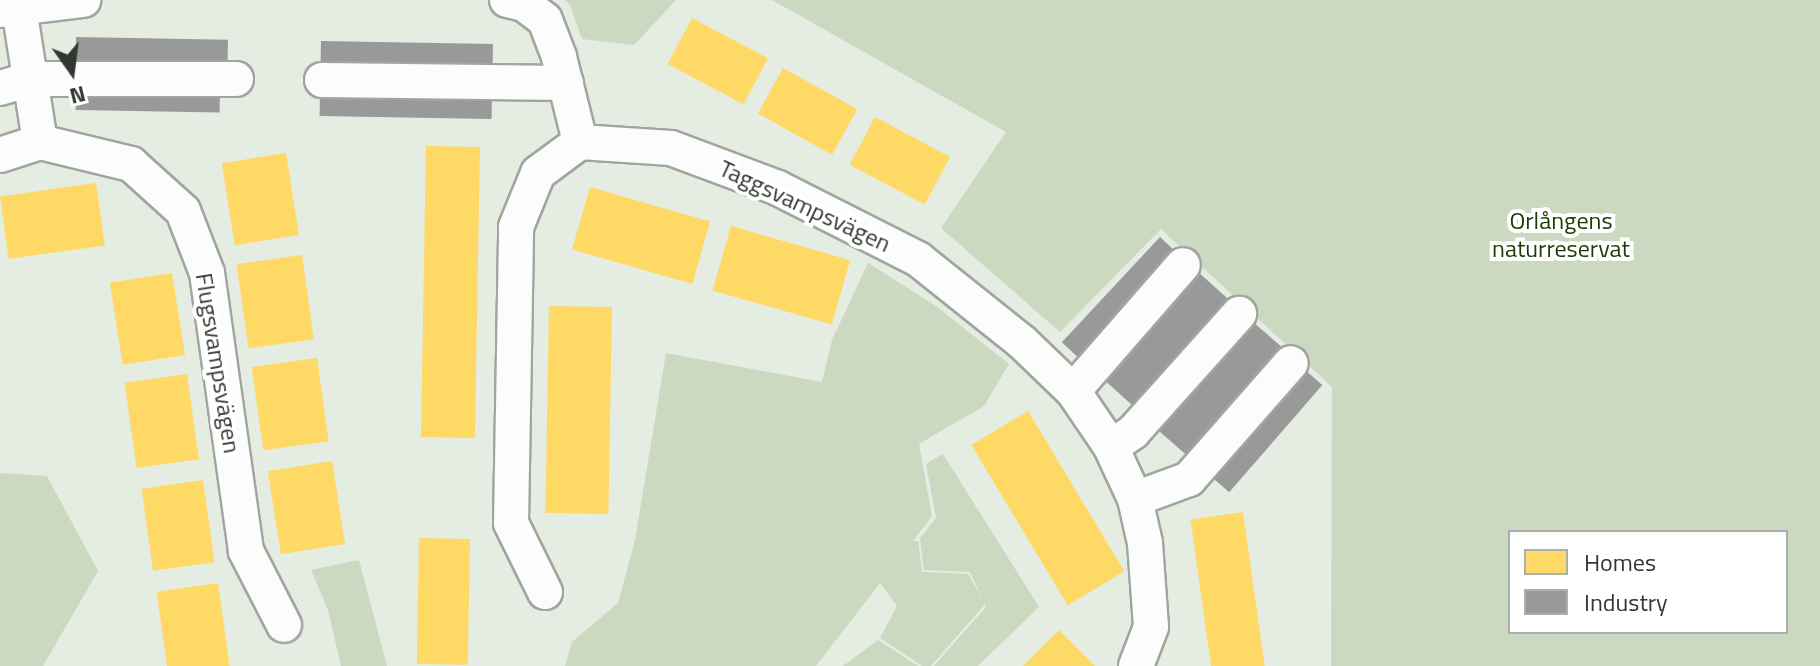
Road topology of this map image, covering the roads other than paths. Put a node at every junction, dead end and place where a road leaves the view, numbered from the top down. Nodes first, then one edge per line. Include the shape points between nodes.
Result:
1 (83, 0) edge
2 (507, 0) edge
3 (9, 9) edge
4 (236, 79) dead end
5 (322, 80) dead end
6 (16, 83) edge
7 (566, 83) junction
8 (40, 142) junction
9 (580, 142) junction
10 (0, 155) edge
11 (1183, 265) dead end
12 (1239, 314) dead end
13 (1291, 363) dead end
14 (1073, 391) junction
15 (1111, 447) junction
16 (1135, 499) junction
17 (545, 592) dead end
18 (284, 625) dead end
19 (1136, 666) edge

1 - 3 street
2 - 7 street via 524,4 545,20
3 - 6 street
4 - 6 street
5 - 7 street
6 - 8 street
7 - 9 street
8 - 10 street
8 - 18 street, Flugsvampsvägen via 131,164 183,211 207,273 246,551
9 - 14 street, Taggsvampsvägen via 671,148 806,202 918,259 1022,342
9 - 17 street via 538,173 516,227 511,523
11 - 14 street
12 - 15 street via 1133,432
13 - 16 street via 1189,479
14 - 15 street, Taggsvampsvägen
15 - 16 street, Taggsvampsvägen
16 - 19 street, Taggsvampsvägen via 1145,543 1151,627

